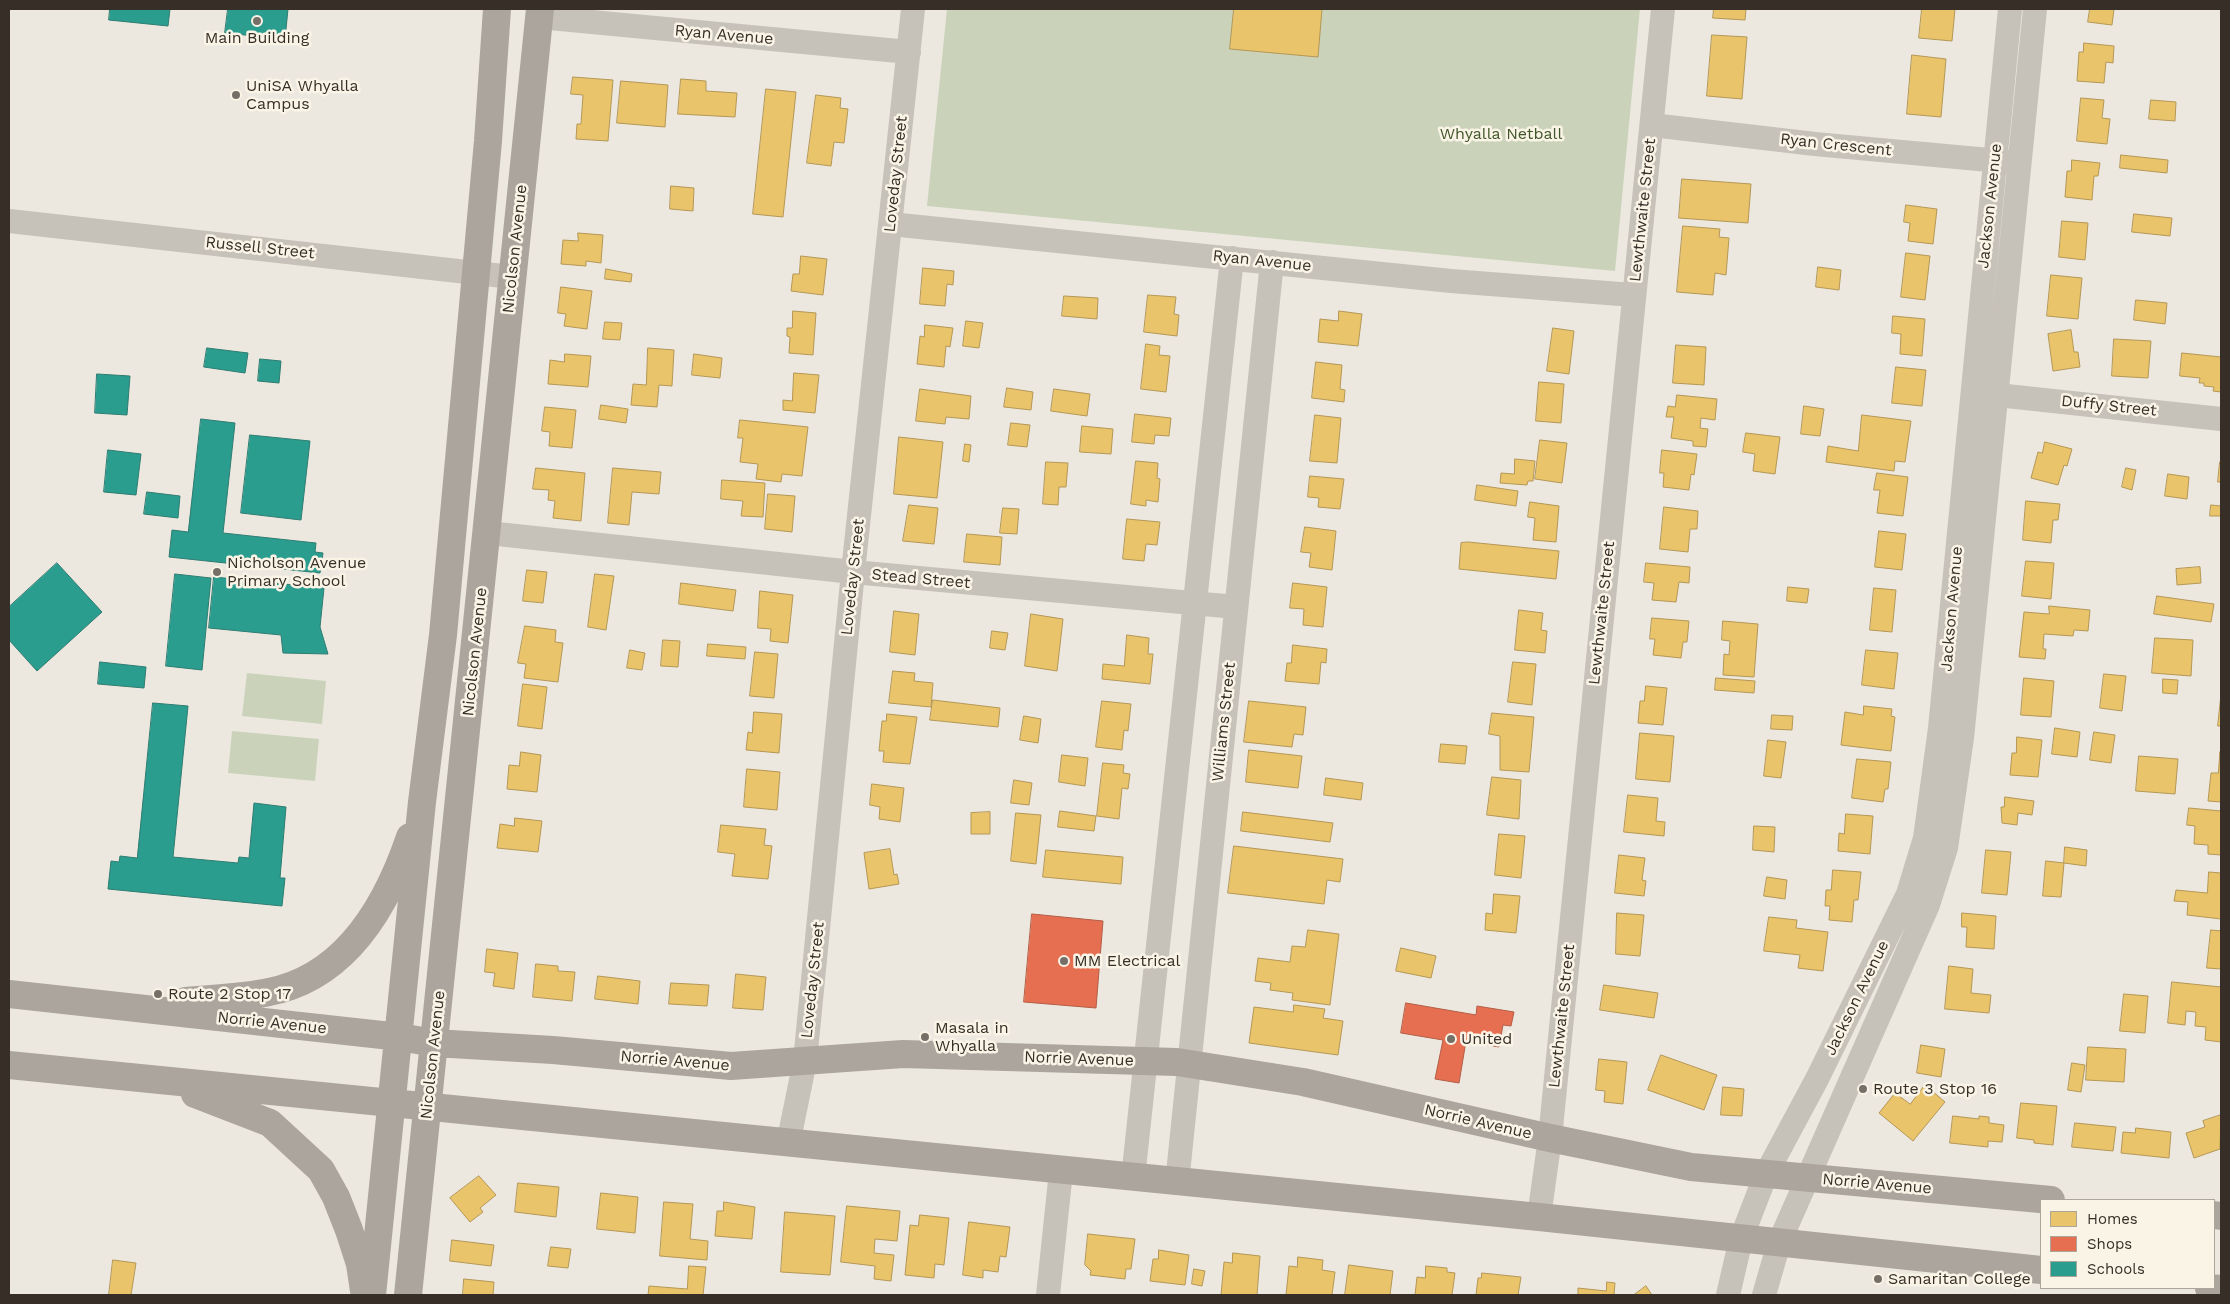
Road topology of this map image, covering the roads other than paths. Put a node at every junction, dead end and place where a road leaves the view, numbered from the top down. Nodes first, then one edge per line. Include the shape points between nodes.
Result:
1 (497, 9) edge
2 (914, 9) edge
3 (1664, 9) edge
4 (2010, 9) edge
5 (2035, 9) edge
6 (539, 13) edge
7 (909, 52) junction
8 (1652, 125) junction
9 (1995, 160) junction
10 (2020, 163) junction
11 (9, 221) edge
12 (890, 224) junction
13 (1232, 258) junction
14 (1272, 262) junction
15 (476, 272) junction
16 (512, 277) junction
17 (1633, 295) junction
18 (1996, 395) junction
19 (2221, 419) edge
20 (488, 533) junction
21 (853, 572) junction
22 (1196, 604) junction
23 (1236, 607) junction
24 (422, 802) junction
25 (9, 994) edge
26 (124, 1006) junction
27 (400, 1037) junction
28 (434, 1043) junction
29 (805, 1061) junction
30 (1147, 1061) junction
31 (1190, 1064) junction
32 (9, 1065) edge
33 (126, 1076) junction
34 (393, 1102) junction
35 (428, 1105) junction
36 (1550, 1138) junction
37 (788, 1144) junction
38 (1061, 1171) junction
39 (1766, 1174) junction
40 (1133, 1178) junction
41 (1808, 1178) junction
42 (1177, 1183) junction
43 (2040, 1199) edge
44 (1539, 1217) junction
45 (1741, 1239) junction
46 (1779, 1242) junction
47 (2040, 1270) edge
48 (364, 1295) edge
49 (372, 1295) edge
50 (408, 1295) edge
51 (1048, 1295) edge
52 (1728, 1295) edge
53 (1764, 1295) edge

1 - 15 main road, Nicolson Avenue
2 - 7 street, Loveday Street
3 - 8 street, Lewthwaite Street
4 - 9 street, Jackson Avenue
5 - 10 street, Jackson Avenue
6 - 7 street, Ryan Avenue
6 - 16 main road, Nicolson Avenue
7 - 12 street, Loveday Street
8 - 9 street, Ryan Crescent
8 - 17 street, Lewthwaite Street
9 - 10 street, Ryan Crescent
9 - 39 street, Jackson Avenue via 1940,728 1925,838 1908,894 1817,1079
10 - 18 street, Jackson Avenue
11 - 15 street, Russell Street
12 - 13 street, Ryan Avenue
12 - 21 street, Loveday Street
13 - 14 street, Ryan Avenue
13 - 22 street
14 - 17 street, Ryan Avenue via 1451,281
14 - 23 street, Williams Street
15 - 16 street, Russell Street
15 - 24 main road, Nicolson Avenue via 444,626
16 - 20 main road, Nicolson Avenue
17 - 36 street, Lewthwaite Street
18 - 19 street, Duffy Street
18 - 41 street, Jackson Avenue via 1962,738 1946,848 1928,905
20 - 21 street, Stead Street
20 - 28 main road, Nicolson Avenue
21 - 22 street, Stead Street
21 - 29 street, Loveday Street
22 - 23 street, Stead Street
22 - 30 street
23 - 31 street, Williams Street
24 - 26 main road via 405,853 366,928 349,948 323,969 305,980 270,992
24 - 27 main road, Nicolson Avenue
25 - 26 main road, Norrie Avenue
26 - 27 main road, Norrie Avenue
27 - 28 main road, Norrie Avenue
27 - 34 main road, Nicolson Avenue
28 - 29 main road, Norrie Avenue via 731,1066
28 - 35 main road, Nicolson Avenue
29 - 30 main road, Norrie Avenue via 903,1054
29 - 37 street, Loveday Street
30 - 31 main road, Norrie Avenue
30 - 40 street
31 - 36 main road, Norrie Avenue via 1304,1082
31 - 42 street, Williams Street
32 - 33 main road
33 - 34 main road
33 - 48 main road via 228,1105 270,1122 286,1136 320,1170 336,1197 360,1264
34 - 35 main road
34 - 49 main road, Nicolson Avenue
35 - 37 main road
35 - 50 main road, Nicolson Avenue
36 - 39 main road, Norrie Avenue via 1690,1167
36 - 44 street, Lewthwaite Street
37 - 38 main road
38 - 40 main road
38 - 51 street
39 - 41 main road, Norrie Avenue
39 - 45 street, Jackson Avenue
40 - 42 main road
41 - 43 main road, Norrie Avenue
41 - 46 street, Jackson Avenue
42 - 44 main road
44 - 45 main road
45 - 46 main road
45 - 52 street, Jackson Avenue
46 - 47 main road
46 - 53 street, Jackson Avenue

